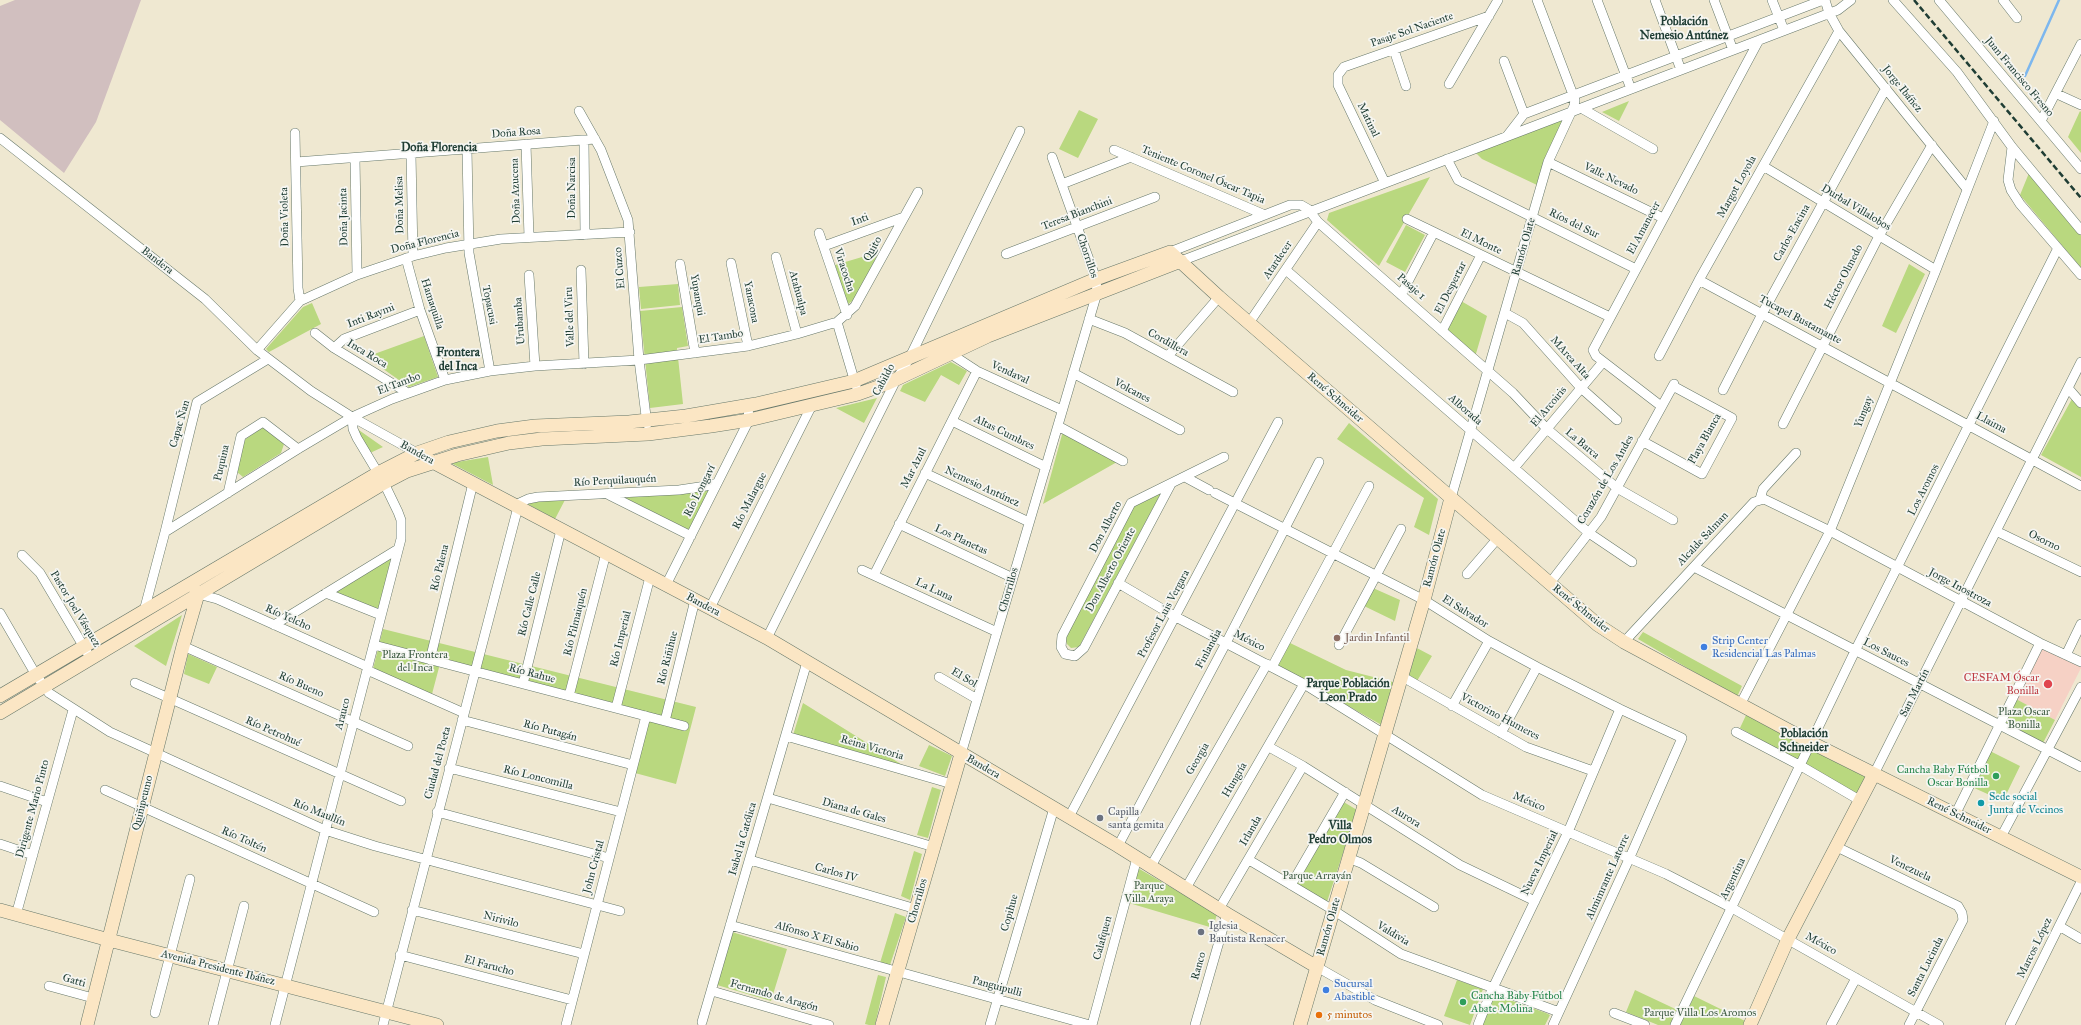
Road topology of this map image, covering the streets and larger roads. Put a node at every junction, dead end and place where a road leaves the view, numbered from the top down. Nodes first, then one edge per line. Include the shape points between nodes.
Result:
1 (1498, 0) edge
2 (1537, 0) edge
3 (1597, 0) edge
4 (1655, 0) edge
5 (1714, 0) edge
6 (1772, 0) edge
7 (1782, 0) edge
8 (1824, 0) edge
9 (1851, 0) edge
10 (1893, 0) edge
11 (1939, 0) edge
12 (2003, 0) edge
13 (1778, 14) junction
14 (1829, 14) junction
15 (1489, 16) junction
16 (2017, 18) dead end
17 (1784, 30) junction
18 (1839, 31) junction
19 (1728, 36) junction
20 (1759, 40) junction
21 (2081, 44) edge
22 (1394, 50) junction
23 (1733, 50) junction
24 (1676, 56) junction
25 (1504, 61) dead end
26 (1344, 67) joint
27 (1681, 70) junction
28 (1626, 75) junction
29 (1449, 84) dead end
30 (1406, 86) dead end
31 (1886, 88) junction
32 (1631, 89) junction
33 (2057, 94) junction
34 (1573, 95) junction
35 (2081, 105) edge
36 (1581, 108) junction
37 (579, 111) dead end
38 (1528, 112) junction
39 (1571, 112) junction
40 (1994, 122) junction
41 (2041, 122) junction
42 (1538, 125) junction
43 (1020, 131) dead end
44 (295, 133) dead end
45 (1507, 136) junction
46 (0, 138) edge
47 (595, 139) junction
48 (584, 140) junction
49 (526, 144) junction
50 (1932, 145) junction
51 (2012, 147) junction
52 (467, 149) junction
53 (1653, 149) dead end
54 (1114, 150) dead end
55 (411, 154) junction
56 (1052, 157) dead end
57 (1131, 157) junction
58 (355, 158) junction
59 (1447, 159) junction
60 (296, 162) junction
61 (1548, 162) junction
62 (1763, 166) junction
63 (2081, 169) edge
64 (1385, 183) junction
65 (1062, 184) junction
66 (1967, 189) junction
67 (918, 192) dead end
68 (1155, 197) dead end
69 (1823, 202) junction
70 (1311, 212) junction
71 (1264, 215) junction
72 (904, 217) junction
73 (1532, 217) junction
74 (1663, 218) junction
75 (1407, 219) dead end
76 (1318, 222) junction
77 (1077, 227) junction
78 (2081, 230) edge
79 (630, 232) junction
80 (1434, 232) junction
81 (819, 233) dead end
82 (585, 235) junction
83 (1878, 236) junction
84 (529, 237) junction
85 (469, 243) junction
86 (824, 246) junction
87 (2058, 248) junction
88 (1170, 252) junction
89 (1006, 254) dead end
90 (1481, 255) junction
91 (409, 257) junction
92 (776, 257) dead end
93 (1181, 261) junction
94 (731, 263) dead end
95 (680, 264) dead end
96 (1636, 269) junction
97 (581, 270) dead end
98 (1286, 270) junction
99 (1936, 270) junction
100 (1516, 272) junction
101 (357, 275) junction
102 (529, 275) dead end
103 (2081, 275) edge
104 (1096, 279) junction
105 (1699, 280) junction
106 (1097, 293) junction
107 (1401, 294) junction
108 (1220, 297) junction
109 (300, 301) junction
110 (420, 310) junction
111 (1505, 313) junction
112 (1762, 314) junction
113 (847, 315) junction
114 (1610, 317) junction
115 (1089, 319) junction
116 (837, 322) junction
117 (1249, 323) junction
118 (1442, 331) junction
119 (315, 333) dead end
120 (797, 334) junction
121 (748, 346) junction
122 (1823, 346) junction
123 (334, 348) junction
124 (257, 350) junction
125 (695, 353) junction
126 (951, 354) junction
127 (1168, 356) junction
128 (1659, 356) dead end
129 (268, 358) junction
130 (909, 359) junction
131 (639, 360) junction
132 (1603, 362) junction
133 (2081, 362) edge
134 (584, 364) junction
135 (535, 366) junction
136 (490, 371) junction
137 (977, 371) junction
138 (1488, 371) junction
139 (1073, 373) junction
140 (445, 380) junction
141 (896, 380) junction
142 (854, 381) junction
143 (1889, 382) junction
144 (1673, 385) joint
145 (1581, 388) junction
146 (2068, 388) junction
147 (1723, 390) dead end
148 (1233, 392) dead end
149 (408, 393) junction
150 (858, 394) junction
151 (2081, 403) edge
152 (812, 405) junction
153 (748, 406) junction
154 (1661, 406) junction
155 (1062, 410) junction
156 (352, 417) junction
157 (749, 420) junction
158 (1617, 420) dead end
159 (952, 421) junction
160 (1278, 422) dead end
161 (1783, 424) dead end
162 (1058, 426) junction
163 (1970, 426) junction
164 (647, 427) junction
165 (1547, 429) junction
166 (1180, 430) dead end
167 (1471, 431) junction
168 (1642, 442) junction
169 (298, 449) junction
170 (417, 453) junction
171 (1796, 453) dead end
172 (1224, 457) dead end
173 (2032, 459) junction
174 (1123, 461) dead end
175 (434, 462) junction
176 (1319, 462) dead end
177 (1046, 467) junction
178 (1514, 468) junction
179 (925, 473) junction
180 (1184, 477) junction
181 (381, 478) junction
182 (473, 483) junction
183 (717, 483) junction
184 (1171, 484) junction
185 (1369, 486) dead end
186 (2081, 486) edge
187 (1617, 488) junction
188 (228, 493) junction
189 (608, 494) junction
190 (1452, 498) junction
191 (1760, 499) junction
192 (1236, 504) junction
193 (516, 506) junction
194 (1673, 520) dead end
195 (1029, 522) junction
196 (899, 524) junction
197 (1285, 528) junction
198 (1401, 529) dead end
199 (561, 530) junction
200 (1830, 531) junction
201 (1996, 531) junction
202 (165, 532) junction
203 (1589, 533) junction
204 (690, 536) junction
205 (1498, 538) junction
206 (398, 549) junction
207 (606, 553) junction
208 (1332, 553) junction
209 (22, 556) dead end
210 (1632, 562) dead end
211 (1694, 567) junction
212 (1898, 568) junction
213 (862, 570) dead end
214 (2081, 572) edge
215 (1467, 574) dead end
216 (874, 575) junction
217 (1377, 576) junction
218 (650, 577) junction
219 (1013, 578) junction
220 (1118, 583) junction
221 (1550, 583) junction
222 (666, 585) junction
223 (195, 589) junction
224 (326, 593) junction
225 (694, 600) junction
226 (1424, 600) junction
227 (1960, 602) junction
228 (710, 608) junction
229 (144, 611) junction
230 (0, 613) edge
231 (381, 615) junction
232 (1786, 615) junction
233 (1176, 617) junction
234 (2081, 624) edge
235 (274, 625) junction
236 (997, 632) junction
237 (767, 638) junction
238 (1489, 641) junction
239 (1624, 642) junction
240 (2040, 642) junction
241 (1226, 643) junction
242 (374, 645) junction
243 (1339, 645) dead end
244 (183, 646) junction
245 (84, 647) junction
246 (1855, 651) junction
247 (1065, 654) joint
248 (2066, 655) junction
249 (91, 659) junction
250 (430, 660) junction
251 (807, 662) junction
252 (2081, 662) edge
253 (1269, 665) junction
254 (1537, 667) junction
255 (367, 668) junction
256 (475, 671) junction
257 (36, 675) junction
258 (1400, 676) junction
259 (939, 677) dead end
260 (135, 683) dead end
261 (523, 684) junction
262 (1304, 684) junction
263 (1919, 684) junction
264 (44, 687) junction
265 (2081, 687) edge
266 (0, 696) edge
267 (569, 696) junction
268 (170, 699) junction
269 (977, 699) junction
270 (1740, 704) junction
271 (1452, 706) junction
272 (616, 708) junction
273 (1620, 709) junction
274 (73, 710) junction
275 (0, 713) edge
276 (463, 716) junction
277 (646, 716) junction
278 (665, 721) junction
279 (354, 722) junction
280 (1999, 725) junction
281 (684, 726) dead end
282 (1736, 732) dead end
283 (1501, 733) junction
284 (1384, 734) junction
285 (786, 736) junction
286 (1682, 738) joint
287 (1812, 743) junction
288 (408, 746) dead end
289 (1269, 747) junction
290 (2048, 750) junction
291 (156, 754) junction
292 (961, 754) junction
293 (633, 765) junction
294 (1303, 766) junction
295 (1801, 766) junction
296 (2081, 767) edge
297 (449, 768) junction
298 (1593, 771) junction
299 (1874, 774) junction
300 (340, 775) junction
301 (952, 784) junction
302 (0, 786) edge
303 (104, 790) dead end
304 (1345, 792) junction
305 (768, 798) junction
306 (401, 801) dead end
307 (1860, 801) junction
308 (48, 802) junction
309 (1363, 805) junction
310 (142, 808) junction
311 (1054, 808) junction
312 (437, 812) junction
313 (621, 812) junction
314 (1955, 815) junction
315 (1069, 817) junction
316 (325, 830) junction
317 (1568, 832) junction
318 (2001, 837) junction
319 (0, 844) edge
320 (1118, 846) junction
321 (934, 847) junction
322 (1837, 847) junction
323 (33, 855) junction
324 (609, 858) junction
325 (1137, 858) junction
326 (1348, 858) junction
327 (1630, 858) junction
328 (425, 860) junction
329 (750, 860) junction
330 (1249, 860) junction
331 (1151, 866) junction
332 (2081, 877) edge
333 (190, 879) dead end
334 (2081, 882) edge
335 (311, 884) junction
336 (1291, 885) junction
337 (1186, 888) junction
338 (1535, 901) junction
339 (597, 905) junction
340 (244, 906) dead end
341 (1434, 907) dead end
342 (1732, 908) junction
343 (916, 909) junction
344 (0, 910) edge
345 (412, 910) junction
346 (1333, 910) junction
347 (620, 911) dead end
348 (1223, 911) junction
349 (374, 912) dead end
350 (16, 916) junction
351 (1963, 920) joint
352 (730, 925) junction
353 (2059, 926) junction
354 (1788, 939) junction
355 (2081, 939) edge
356 (109, 940) junction
357 (584, 954) junction
358 (400, 955) junction
359 (170, 956) junction
360 (1317, 967) junction
361 (227, 971) junction
362 (897, 972) junction
363 (1856, 978) junction
364 (49, 986) dead end
365 (286, 986) junction
366 (1493, 987) junction
367 (712, 991) junction
368 (94, 998) junction
369 (997, 999) junction
370 (572, 1000) junction
371 (386, 1012) junction
372 (1559, 1012) junction
373 (155, 1013) dead end
374 (1614, 1013) dead end
375 (1916, 1013) junction
376 (702, 1022) dead end
377 (87, 1025) edge
378 (213, 1025) edge
379 (275, 1025) edge
380 (382, 1025) edge
381 (434, 1025) edge
382 (566, 1025) edge
383 (829, 1025) edge
384 (882, 1025) edge
385 (990, 1025) edge
386 (1091, 1025) edge
387 (1195, 1025) edge
388 (1300, 1025) edge
389 (1438, 1025) edge
390 (1478, 1025) edge
391 (1553, 1025) edge
392 (1645, 1025) edge
393 (1675, 1025) edge
394 (1750, 1025) edge
395 (1831, 1025) edge
396 (1910, 1025) edge
397 (1939, 1025) edge
398 (2010, 1025) edge

1 - 15 street
2 - 34 street
3 - 28 street
4 - 24 street
5 - 19 street
6 - 13 street
7 - 13 street
8 - 13 street
8 - 14 street, Jorge Ibáñez
9 - 14 street
10 - 40 street via 1958,72
11 - 41 street, Juan Francisco Fresno
12 - 16 street
13 - 17 street
13 - 19 street
14 - 17 street
14 - 18 street, Jorge Ibáñez
15 - 22 street, Pasaje Sol Naciente
15 - 29 street
17 - 20 street
18 - 31 street, Jorge Ibáñez
18 - 62 street, Margot Loyola
19 - 23 street
19 - 24 street
20 - 23 street
20 - 74 street, El Amanecer
21 - 33 street
22 - 26 street, Pasaje Sol Naciente
22 - 30 street
23 - 27 street
24 - 27 street
24 - 28 street
25 - 38 street
26 - 64 street, Matinal via 1338,75 1338,85
27 - 32 street
28 - 32 street
28 - 34 street
31 - 50 street, Jorge Ibáñez
31 - 69 street, Carlos Encina
32 - 36 street
33 - 35 street
33 - 41 street
34 - 38 street
34 - 39 street, Ramón Olate via 1575,100
36 - 39 street
36 - 53 street
37 - 47 street, El Cuzco
38 - 42 street
38 - 45 street
39 - 42 street
39 - 61 street, Ramón Olate
40 - 51 street
40 - 66 street, Yungay
41 - 63 street, Juan Francisco Fresno
42 - 45 street
43 - 130 street, Cabildo
44 - 60 street, Doña Violeta
45 - 59 street
46 - 124 street, Bandera via 205,299
47 - 48 street, Doña Rosa
47 - 79 street, El Cuzco via 624,208
48 - 49 street, Doña Rosa
48 - 82 street, Doña Narcisa
49 - 52 street, Doña Rosa
49 - 84 street, Doña Azucena
50 - 66 street, Jorge Ibáñez
50 - 83 street, Héctor Olmedo
51 - 78 street
51 - 87 street via 2008,180 2011,190
52 - 55 street, Doña Rosa
52 - 85 street, Topacusi
54 - 57 street, Teniente Coronel Óscar Tapia
55 - 58 street, Doña Rosa
55 - 91 street, Doña Melisa
56 - 65 street, Chorrillos
57 - 65 street, Teniente Coronel Óscar Tapia
57 - 71 street, Teniente Coronel Óscar Tapia
58 - 60 street, Doña Rosa
58 - 101 street, Doña Jacinta
59 - 64 street
59 - 73 street, Ríos del Sur via 1458,180
60 - 109 street, Doña Violeta
61 - 73 street, Ramón Olate
61 - 74 street, Valle Nevado
62 - 69 street, Durbal Villalobos
62 - 105 street, Margot Loyola
64 - 70 street
65 - 77 street, Chorrillos
66 - 99 street, Yungay
67 - 72 street, Quito
68 - 77 street, Teresa Bianchini
69 - 83 street, Durbal Villalobos
69 - 112 street, Carlos Encina
70 - 71 street via 1301,205 1294,204
70 - 76 street
70 - 93 street
71 - 88 street
72 - 86 street, Inti
72 - 113 street, Quito via 855,306
73 - 96 street, Ríos del Sur
73 - 100 street, Ramón Olate
74 - 96 street, El Amanecer
75 - 80 street, El Monte
76 - 98 street, Atardecer
76 - 107 street, Pasaje 1
77 - 89 street, Teresa Bianchini
77 - 104 street, Chorrillos
79 - 82 street, Doña Florencia
79 - 131 street, El Cuzco
80 - 90 street, El Monte
80 - 107 street
81 - 86 street, Viracocha
82 - 84 street, Doña Florencia
83 - 99 street, Durbal Villalobos
83 - 122 street, Héctor Olmedo
84 - 85 street, Doña Florencia
85 - 91 street, Doña Florencia
85 - 136 street, Topacusi via 471,275
86 - 113 street, Viracocha
87 - 103 street
87 - 163 street, Los Aromos
88 - 93 street, René Schneider
88 - 104 street
90 - 100 street, El Monte
90 - 118 street, El Despertar
91 - 101 street, Doña Florencia
91 - 110 street, Hamaquilla
92 - 120 street, Atahualpa
93 - 106 street
93 - 108 street, René Schneider
94 - 121 street, Yanacona
95 - 125 street, Yupanqui
96 - 114 street, El Amanecer
97 - 134 street, Valle del Viru
98 - 117 street, Atardecer
98 - 167 street, Alborada
99 - 143 street, Yungay
100 - 111 street, Ramón Olate
100 - 114 street, El Monte
101 - 109 street, Doña Florencia
102 - 135 street, Urubamba
104 - 106 street, Chorrillos
104 - 130 street via 966,332
105 - 112 street, Tucapel Bustamante
105 - 128 street, Margot Loyola
106 - 115 street, Chorrillos
106 - 126 street via 988,336
107 - 118 street, Pasaje 1
108 - 117 street, René Schneider
108 - 127 street
109 - 124 street, Doña Florencia
110 - 123 street, Inti Raymi via 344,339
110 - 140 street, Hamaquilla
111 - 138 street, Ramón Olate
111 - 145 street, MArea Alta via 1523,323
112 - 122 street, Tucapel Bustamante
112 - 147 street, Carlos Encina
113 - 116 street, El Tambo
114 - 132 street, El Amanecer via 1593,350
115 - 127 street, Cordillera via 1125,333
115 - 139 street, Chorrillos
116 - 120 street, El Tambo
116 - 142 street
117 - 190 street, René Schneider
118 - 138 street, Pasaje 1
119 - 123 street, Inca Roca
120 - 121 street, El Tambo
121 - 125 street, El Tambo
122 - 143 street, Tucapel Bustamante
122 - 161 street, Héctor Olmedo
123 - 149 street, Inca Roca
124 - 129 street, Bandera
125 - 131 street, El Tambo
126 - 137 street, Vendaval
126 - 141 street
127 - 148 street, Cordillera
129 - 156 street, Bandera via 311,391
129 - 202 street, Capac Ñan via 197,402
130 - 141 street, Cabildo
130 - 142 street
131 - 134 street, El Tambo
131 - 164 street, El Cuzco
132 - 145 street, El Arcoiris
132 - 154 street, El Amanecer
133 - 146 street, San Martín
134 - 135 street, El Tambo
135 - 136 street, El Tambo
136 - 140 street, El Tambo
137 - 155 street, Vendaval
137 - 159 street, Mar Azul
138 - 165 street, La Barca
138 - 167 street, Ramón Olate
139 - 155 street, Chorrillos
139 - 166 street, Volcanes
140 - 149 street, El Tambo
141 - 150 street
141 - 237 street, Cabildo
142 - 150 street
142 - 153 street
143 - 163 street, Llaima
143 - 200 street, Yungay
144 - 154 street, Corazón de Los Andes
144 - 168 street, Playa Blanca via 1732,418 1702,474
145 - 158 street, MArea Alta
145 - 165 street, El Arcoiris
146 - 151 street
146 - 173 street, San Martín
149 - 156 street, El Tambo
150 - 152 street
152 - 157 street
152 - 228 street, Río Malargue
153 - 157 street
153 - 164 street via 686,416
154 - 168 street, Corazón de Los Andes
155 - 162 street, Chorrillos
156 - 169 street, El Tambo
156 - 170 street, Bandera
156 - 181 street, Arauco via 357,438
157 - 164 street
157 - 183 street, Río Longaví
159 - 177 street, Altas Cumbres
159 - 179 street, Mar Azul
160 - 192 street, Profesor Luis Vergara
162 - 174 street
162 - 177 street, Chorrillos
163 - 173 street, Llaima
163 - 212 street, Los Aromos
164 - 170 street via 516,428 464,438
164 - 175 street via 526,440
165 - 178 street, El Arcoiris
165 - 187 street, La Barca
167 - 178 street, Alborada
167 - 190 street, Ramón Olate
168 - 187 street, Corazón de Los Andes
169 - 188 street, El Tambo
169 - 188 street, Puquina via 264,422 241,436
170 - 175 street, Bandera
170 - 181 street
171 - 191 street, Alcalde Salman via 1763,489
172 - 180 street, Don Alberto
173 - 186 street, Llaima
173 - 201 street, San Martín
175 - 181 street
175 - 182 street, Bandera
176 - 197 street, Finlandia
177 - 195 street, Chorrillos
178 - 203 street, Alborada
179 - 195 street, Nemesio Antúnez
179 - 196 street, Mar Azul
180 - 184 street, Don Alberto
180 - 192 street, El Salvador
181 - 206 street, Arauco via 401,520
181 - 223 street
182 - 193 street, Bandera
182 - 250 street, Río Palena
183 - 189 street, Río Perquilauquén via 679,490
183 - 204 street, Río Longaví
184 - 220 street, Don Alberto Oriente
184 - 247 street, Don Alberto via 1131,503 1062,636 1061,647
185 - 208 street, Georgia
187 - 194 street, La Barca
187 - 203 street, Corazón de Los Andes
188 - 202 street, El Tambo
189 - 193 street, Río Perquilauquén via 538,497
189 - 204 street
190 - 205 street, René Schneider
190 - 226 street, Ramón Olate
191 - 200 street via 1767,499
191 - 211 street, Alcalde Salman via 1754,502
192 - 197 street, El Salvador
192 - 233 street, Profesor Luis Vergara
193 - 199 street, Bandera
193 - 256 street, Ciudad del Poeta
195 - 219 street, Chorrillos
196 - 216 street, Mar Azul
196 - 219 street, Los Planetas
197 - 208 street, El Salvador
197 - 241 street, Finlandia
198 - 217 street
199 - 207 street, Bandera
199 - 261 street, Río Calle Calle
200 - 212 street, Jorge Inostroza
200 - 232 street, Yungay
201 - 214 street, Osorno
201 - 227 street, San Martín
202 - 229 street
203 - 210 street, Alborada
203 - 221 street, Corazón de Los Andes
204 - 222 street, Río Longaví
205 - 215 street
205 - 221 street, René Schneider
206 - 224 street
206 - 231 street, Arauco
207 - 218 street, Bandera
207 - 267 street, Río Pilmaiquén
208 - 217 street, El Salvador
208 - 253 street, Georgia
209 - 245 street, Pastor Joel Vásquez via 40,573
211 - 232 street, Los Sauces
211 - 239 street, Alcalde Salman
212 - 227 street, Jorge Inostroza
212 - 246 street, Los Aromos
213 - 216 street, La Luna
216 - 236 street, La Luna
217 - 226 street, El Salvador
217 - 243 street
218 - 222 street, Bandera
218 - 272 street, Río Imperial
219 - 236 street, Chorrillos
220 - 233 street, México
220 - 247 street, Don Alberto Oriente via 1084,648 1075,656
221 - 239 street, René Schneider via 1598,625
222 - 225 street, Bandera
223 - 229 street
223 - 235 street, Río Yelcho
223 - 244 street, Quiñipeumo
223 - 249 street
224 - 231 street
224 - 235 street
225 - 228 street, Bandera
225 - 278 street, Río Riñihue
226 - 238 street, El Salvador
226 - 258 street, Ramón Olate
227 - 240 street, Jorge Inostroza
227 - 263 street, San Martín
228 - 237 street, Bandera
229 - 245 street
230 - 257 street, Río Maullín
231 - 242 street, Arauco
232 - 246 street, Los Sauces
232 - 270 street, Yungay
233 - 241 street, México
233 - 315 street, Profesor Luis Vergara
234 - 248 street
235 - 255 street, Río Yelcho
236 - 269 street, Chorrillos
237 - 251 street, Bandera
238 - 254 street, El Salvador
238 - 271 street
239 - 270 street, René Schneider
240 - 248 street, Jorge Inostroza
240 - 280 street
241 - 253 street, México
241 - 320 street, Finlandia
242 - 250 street, Río Rahue
242 - 255 street, Arauco
244 - 268 street, Quiñipeumo
244 - 279 street, Río Bueno
245 - 249 street, Pastor Joel Vásquez
245 - 257 street
246 - 263 street, Los Sauces
246 - 287 street, Los Aromos
248 - 252 street, Jorge Inostroza
249 - 264 street
250 - 256 street, Río Rahue
251 - 285 street, Isabel la Católica
251 - 292 street, Bandera
253 - 262 street, México
253 - 331 street, Georgia
254 - 273 street, El Salvador
254 - 283 street
255 - 276 street, Río Yelcho
255 - 279 street, Arauco
256 - 261 street, Río Rahue
256 - 276 street, Ciudad del Poeta
257 - 264 street, Río Maullín
257 - 266 street
258 - 271 street, Victorino Humeres
258 - 284 street, Ramón Olate
259 - 269 street, El Sol
260 - 268 street, Río Petrohué
261 - 267 street, Río Rahue
262 - 284 street, México
262 - 289 street, Hungría
263 - 280 street, Los Sauces
263 - 299 street, San Martín
264 - 274 street, Río Maullín via 54,698
264 - 275 street
265 - 290 street
267 - 272 street, Río Rahue
268 - 291 street, Quiñipeumo
268 - 300 street, Río Petrohué
269 - 292 street, Chorrillos
270 - 287 street, René Schneider
271 - 283 street, Victorino Humeres
272 - 277 street, Río Rahue
273 - 286 street, El Salvador
273 - 298 street, Nueva Imperial
274 - 291 street, Río Maullín via 110,732
274 - 308 street, Dirigente Mario Pinto
276 - 293 street, Río Putagán
276 - 297 street, Ciudad del Poeta
277 - 278 street, Río Rahue
277 - 293 street, John Cristal
278 - 281 street, Río Rahue
279 - 288 street, Río Bueno
279 - 300 street, Arauco
280 - 290 street, Los Sauces
280 - 314 street
282 - 295 street
283 - 298 street, Victorino Humeres via 1526,746
284 - 309 street, Ramón Olate
284 - 317 street, México via 1482,795
285 - 301 street, Reina Victoria
285 - 305 street, Isabel la Católica
286 - 327 street, Almimrante Latorre
287 - 295 street, Argentina
287 - 299 street, René Schneider
289 - 294 street, Aurora
289 - 337 street, Hungría
290 - 296 street, Los Sauces
290 - 318 street
291 - 310 street, Quiñipeumo
291 - 316 street, Río Maullín
292 - 301 street, Chorrillos
292 - 311 street, Bandera
293 - 313 street, John Cristal
294 - 304 street, Aurora
294 - 330 street, Irlanda
295 - 307 street
295 - 342 street, Argentina
297 - 312 street, Ciudad del Poeta
297 - 313 street, Río Loncomilla
298 - 317 street, Nueva Imperial
299 - 307 street, San Martín
299 - 314 street, René Schneider
300 - 306 street, Río Petrohué
300 - 316 street, Arauco
301 - 321 street, Chorrillos
302 - 308 street
303 - 310 street, Río Toltén
304 - 309 street, Aurora
304 - 336 street
305 - 321 street, Diana de Gales
305 - 329 street, Isabel la Católica
307 - 322 street, San Martín
308 - 323 street, Dirigente Mario Pinto
309 - 326 street, Ramón Olate
309 - 338 street, Aurora via 1460,865
310 - 335 street, Río Toltén
310 - 356 street, Quiñipeumo
311 - 315 street, Bandera
311 - 369 street, Copihue
312 - 324 street
312 - 328 street, Ciudad del Poeta
313 - 324 street, John Cristal
314 - 318 street, René Schneider
315 - 320 street, Bandera
316 - 328 street, Río Maullín
316 - 335 street, Arauco
317 - 327 street, México
317 - 338 street, Nueva Imperial
318 - 332 street, René Schneider
319 - 323 street
320 - 325 street, Bandera
321 - 343 street, Chorrillos
322 - 351 street, Venezuela via 1958,906
322 - 354 street, San Martín
323 - 350 street, Dirigente Mario Pinto
324 - 339 street, John Cristal
325 - 331 street, Bandera
325 - 386 street, Calafquen
326 - 341 street via 1362,862
326 - 346 street, Ramón Olate
327 - 342 street, México
327 - 372 street, Almimrante Latorre
328 - 339 street, Río Maullín
328 - 345 street, Ciudad del Poeta
329 - 343 street, Carlos IV
329 - 352 street, Isabel la Católica
330 - 336 street, Valdivia
330 - 348 street, Irlanda
331 - 337 street, Bandera
333 - 359 street
334 - 353 street, Marcos López
335 - 349 street, Río Toltén
335 - 365 street, Arauco
336 - 346 street, Valdivia
337 - 348 street, Bandera
338 - 366 street, Nueva Imperial
339 - 347 street, Río Maullín
339 - 357 street, John Cristal
340 - 361 street
342 - 354 street, México
342 - 393 street, Argentina
343 - 362 street, Chorrillos
344 - 350 street, Avenida Presidente Ibáñez
345 - 357 street, Nirivilo
345 - 358 street, Ciudad del Poeta
346 - 360 street, Ramón Olate
346 - 366 street, Valdivia via 1401,954
348 - 360 street, Bandera
348 - 387 street, Ranco
350 - 356 street, Avenida Presidente Ibáñez
351 - 375 street, Santa Lucinda
352 - 362 street, Alfonso X El Sabio
352 - 367 street, Isabel la Católica
353 - 355 street
353 - 398 street, Marcos López
354 - 363 street, México
354 - 394 street, San Martín
356 - 359 street, Avenida Presidente Ibáñez
356 - 368 street, Quiñipeumo
357 - 370 street, John Cristal
358 - 370 street, El Farucho
358 - 371 street, Ciudad del Poeta
359 - 361 street, Avenida Presidente Ibáñez
359 - 373 street
360 - 388 street, Ramón Olate
360 - 389 street, Bandera via 1375,1000
361 - 365 street, Avenida Presidente Ibáñez
361 - 378 street
362 - 369 street, Panguipulli
362 - 384 street, Chorrillos
363 - 375 street, México
363 - 395 street
364 - 368 street, Gatti
365 - 371 street, Avenida Presidente Ibáñez
365 - 379 street, Arauco
366 - 372 street, Valdivia
366 - 390 street, Nueva Imperial
367 - 376 street, Isabel la Católica
367 - 383 street, Fernando de Aragón
368 - 377 street, Quiñipeumo
369 - 385 street, Copihue
369 - 386 street, Panguipulli
370 - 382 street, John Cristal
371 - 380 street, Ciudad del Poeta
371 - 381 street, Avenida Presidente Ibáñez
372 - 391 street, Almimrante Latorre
374 - 392 street
375 - 396 street, Santa Lucinda
375 - 397 street, México

